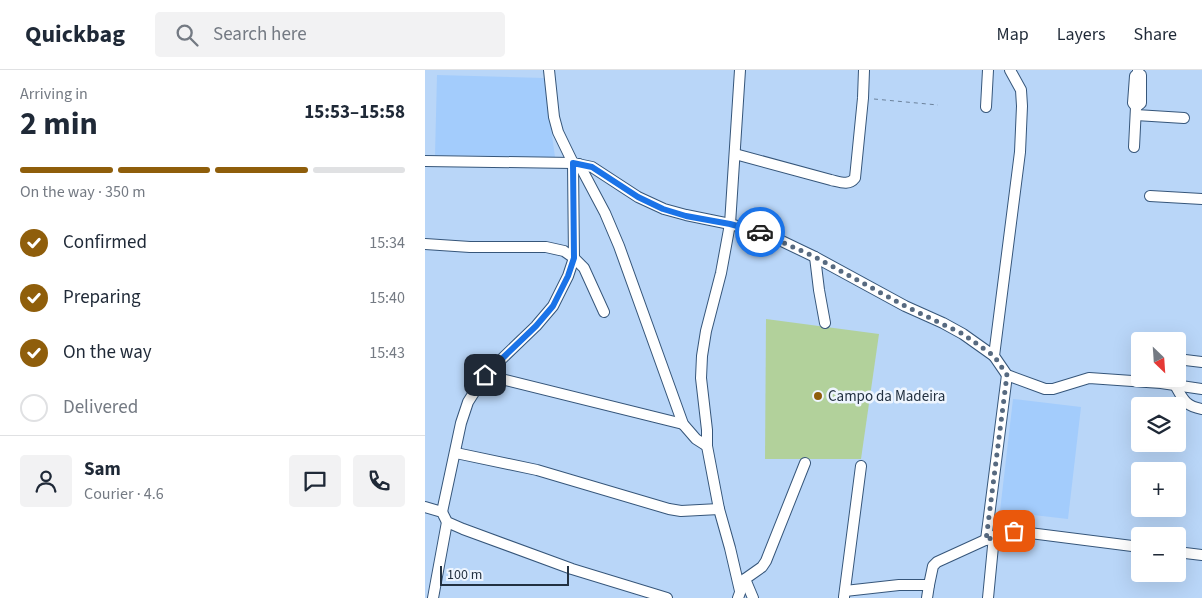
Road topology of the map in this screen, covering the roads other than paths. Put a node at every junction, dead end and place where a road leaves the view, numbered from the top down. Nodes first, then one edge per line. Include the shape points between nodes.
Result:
1 (549, 70) edge
2 (740, 70) edge
3 (864, 70) edge
4 (988, 70) edge
5 (1010, 70) edge
6 (1138, 71) edge
7 (986, 106) dead end
8 (1136, 111) junction
9 (1184, 118) dead end
10 (1134, 147) dead end
11 (735, 154) junction
12 (425, 161) edge
13 (576, 163) junction
14 (1150, 196) dead end
15 (1202, 199) edge
16 (730, 224) junction
17 (425, 244) edge
18 (815, 257) junction
19 (574, 258) junction
20 (604, 312) dead end
21 (825, 323) dead end
22 (994, 356) junction
23 (1186, 361) edge
24 (1202, 362) edge
25 (485, 375) junction
26 (1007, 375) junction
27 (1131, 380) edge
28 (1186, 387) edge
29 (1177, 388) edge
30 (1202, 389) edge
31 (1202, 409) edge
32 (683, 424) junction
33 (707, 446) junction
34 (456, 453) junction
35 (805, 463) dead end
36 (861, 466) dead end
37 (425, 507) edge
38 (719, 509) junction
39 (442, 512) junction
40 (447, 522) junction
41 (990, 538) junction
42 (1131, 546) edge
43 (1186, 553) edge
44 (1202, 555) edge
45 (745, 578) junction
46 (929, 585) junction
47 (739, 594) edge
48 (845, 595) edge
49 (433, 598) edge
50 (667, 598) edge
51 (753, 598) edge
52 (927, 598) edge
53 (988, 598) edge

1 - 13 street via 558,132
2 - 11 street
3 - 11 street via 855,178 852,182 831,180
4 - 7 street
5 - 22 street via 1021,90 1020,152
6 - 8 street via 1133,103
8 - 9 street
8 - 10 street
11 - 16 street
12 - 13 street
13 - 16 street via 592,167 663,209
13 - 19 street
13 - 32 street via 605,213 619,246
14 - 15 street
16 - 18 street via 767,234
16 - 33 street via 702,356
17 - 19 street via 546,247 564,251
18 - 21 street
18 - 22 street via 963,334
19 - 20 street via 589,276
19 - 25 street via 553,306
22 - 26 street
23 - 24 street
25 - 32 street
25 - 34 street via 465,408
26 - 27 street via 1045,389 1089,378
26 - 41 street
28 - 30 street
29 - 31 street via 1184,402
32 - 33 street
33 - 38 street
34 - 38 street via 537,470 669,509
34 - 39 street
35 - 45 street via 766,561
36 - 48 street
37 - 39 street
38 - 47 street
39 - 40 street
40 - 49 street
40 - 50 street via 572,569
41 - 42 street via 1014,531
41 - 46 street via 933,566
41 - 53 street
43 - 44 street
45 - 47 street
45 - 51 street
46 - 48 street via 899,585
46 - 52 street

